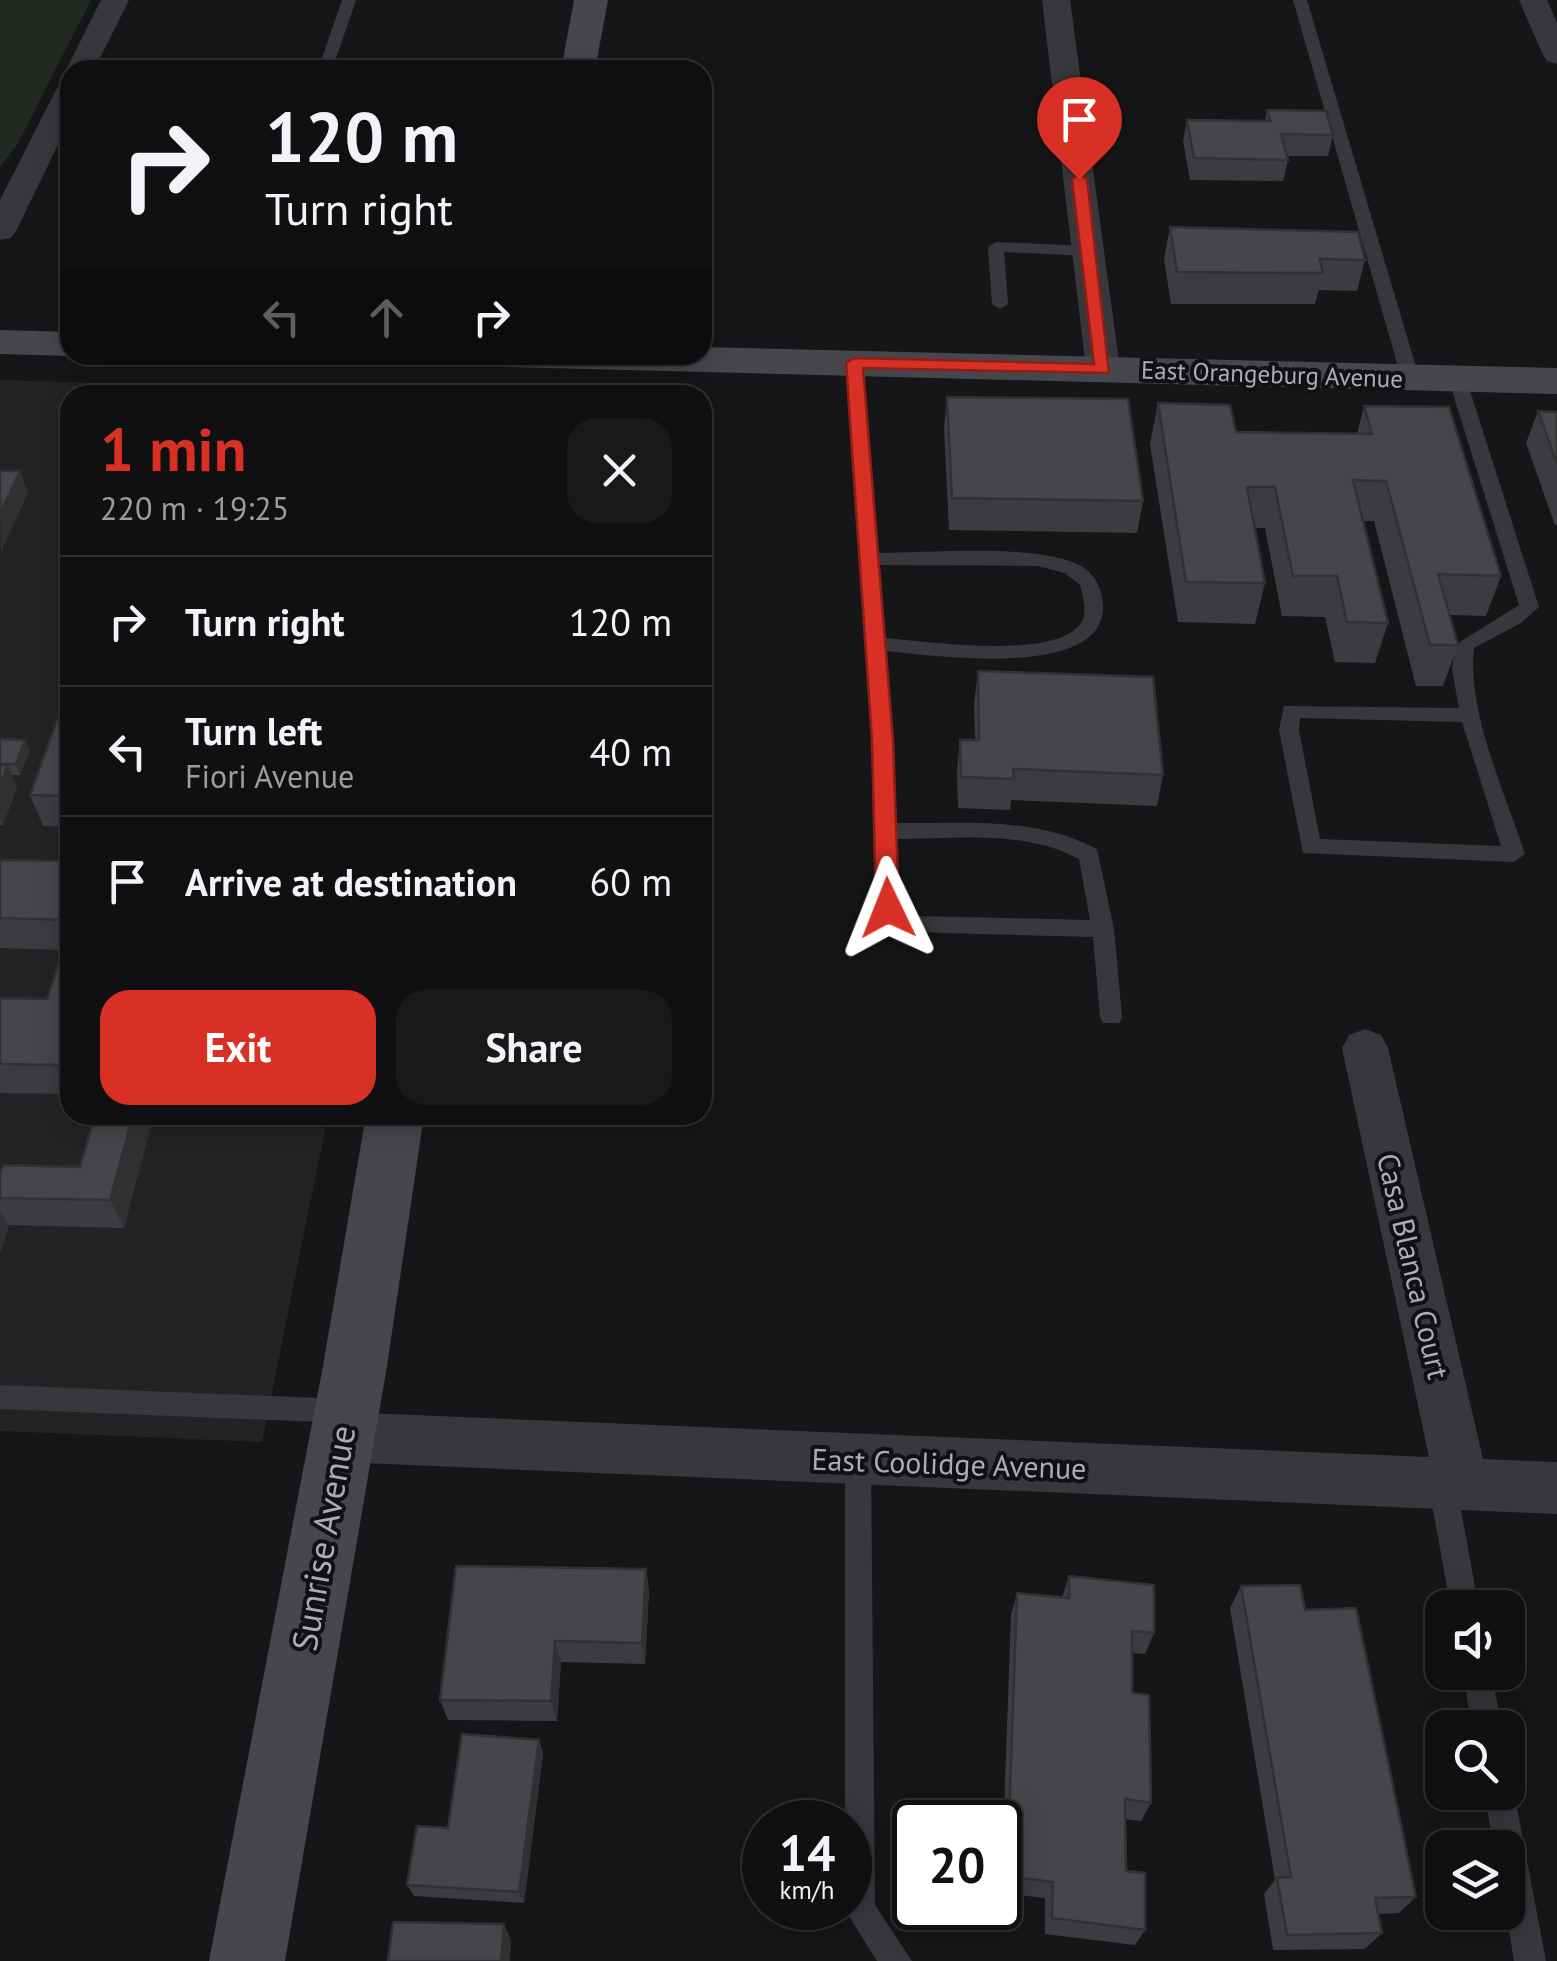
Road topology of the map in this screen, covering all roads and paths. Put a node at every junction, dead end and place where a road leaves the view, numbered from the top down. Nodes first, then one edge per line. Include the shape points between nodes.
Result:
1 (114, 0) edge
2 (348, 0) edge
3 (591, 0) edge
4 (1056, 0) edge
5 (1300, 0) edge
6 (1533, 0) edge
7 (1557, 54) edge
8 (85, 60) edge
9 (328, 60) edge
10 (580, 60) edge
11 (60, 110) edge
12 (0, 232) edge
13 (1088, 250) junction
14 (1000, 304) dead end
15 (0, 342) edge
16 (60, 344) edge
17 (712, 360) edge
18 (854, 363) junction
19 (1103, 369) junction
20 (1410, 377) junction
21 (1457, 378) junction
22 (1557, 381) edge
23 (868, 559) junction
24 (875, 644) junction
25 (1470, 715) junction
26 (885, 832) junction
27 (1103, 929) junction
28 (1111, 1017) dead end
29 (1365, 1048) dead end
30 (393, 1125) edge
31 (0, 1396) edge
32 (344, 1424) junction
33 (858, 1459) junction
34 (1452, 1483) junction
35 (1557, 1488) edge
36 (1463, 1590) edge
37 (1502, 1810) edge
38 (246, 1961) edge
39 (896, 1961) edge
40 (1530, 1961) edge

1 - 8 street
2 - 9 lane
3 - 10 street
4 - 13 street
5 - 20 lane
6 - 7 street
11 - 12 street
13 - 14 lane via 996,248
13 - 19 street
15 - 16 street
17 - 18 street, East Orangeburg Avenue
18 - 19 street, East Orangeburg Avenue
18 - 23 lane
19 - 20 street, East Orangeburg Avenue
20 - 21 street, East Orangeburg Avenue
21 - 22 street, East Orangeburg Avenue
21 - 25 lane via 1529,607 1465,645
23 - 24 lane
23 - 24 lane via 1038,560 1081,572 1094,610 1088,628 1044,647
24 - 26 lane
25 - 25 lane via 1291,710 1311,846 1514,854
26 - 27 lane via 1025,834 1072,843 1089,855
26 - 27 lane via 888,908 909,924
27 - 28 lane
29 - 34 street, Casa Blanca Court
30 - 32 street, Sunrise Avenue
31 - 32 lane
32 - 33 street, East Coolidge Avenue
32 - 38 street, Sunrise Avenue
33 - 34 street, East Coolidge Avenue
33 - 39 lane via 860,1910
34 - 35 street, East Coolidge Avenue
34 - 36 lane
37 - 40 lane

